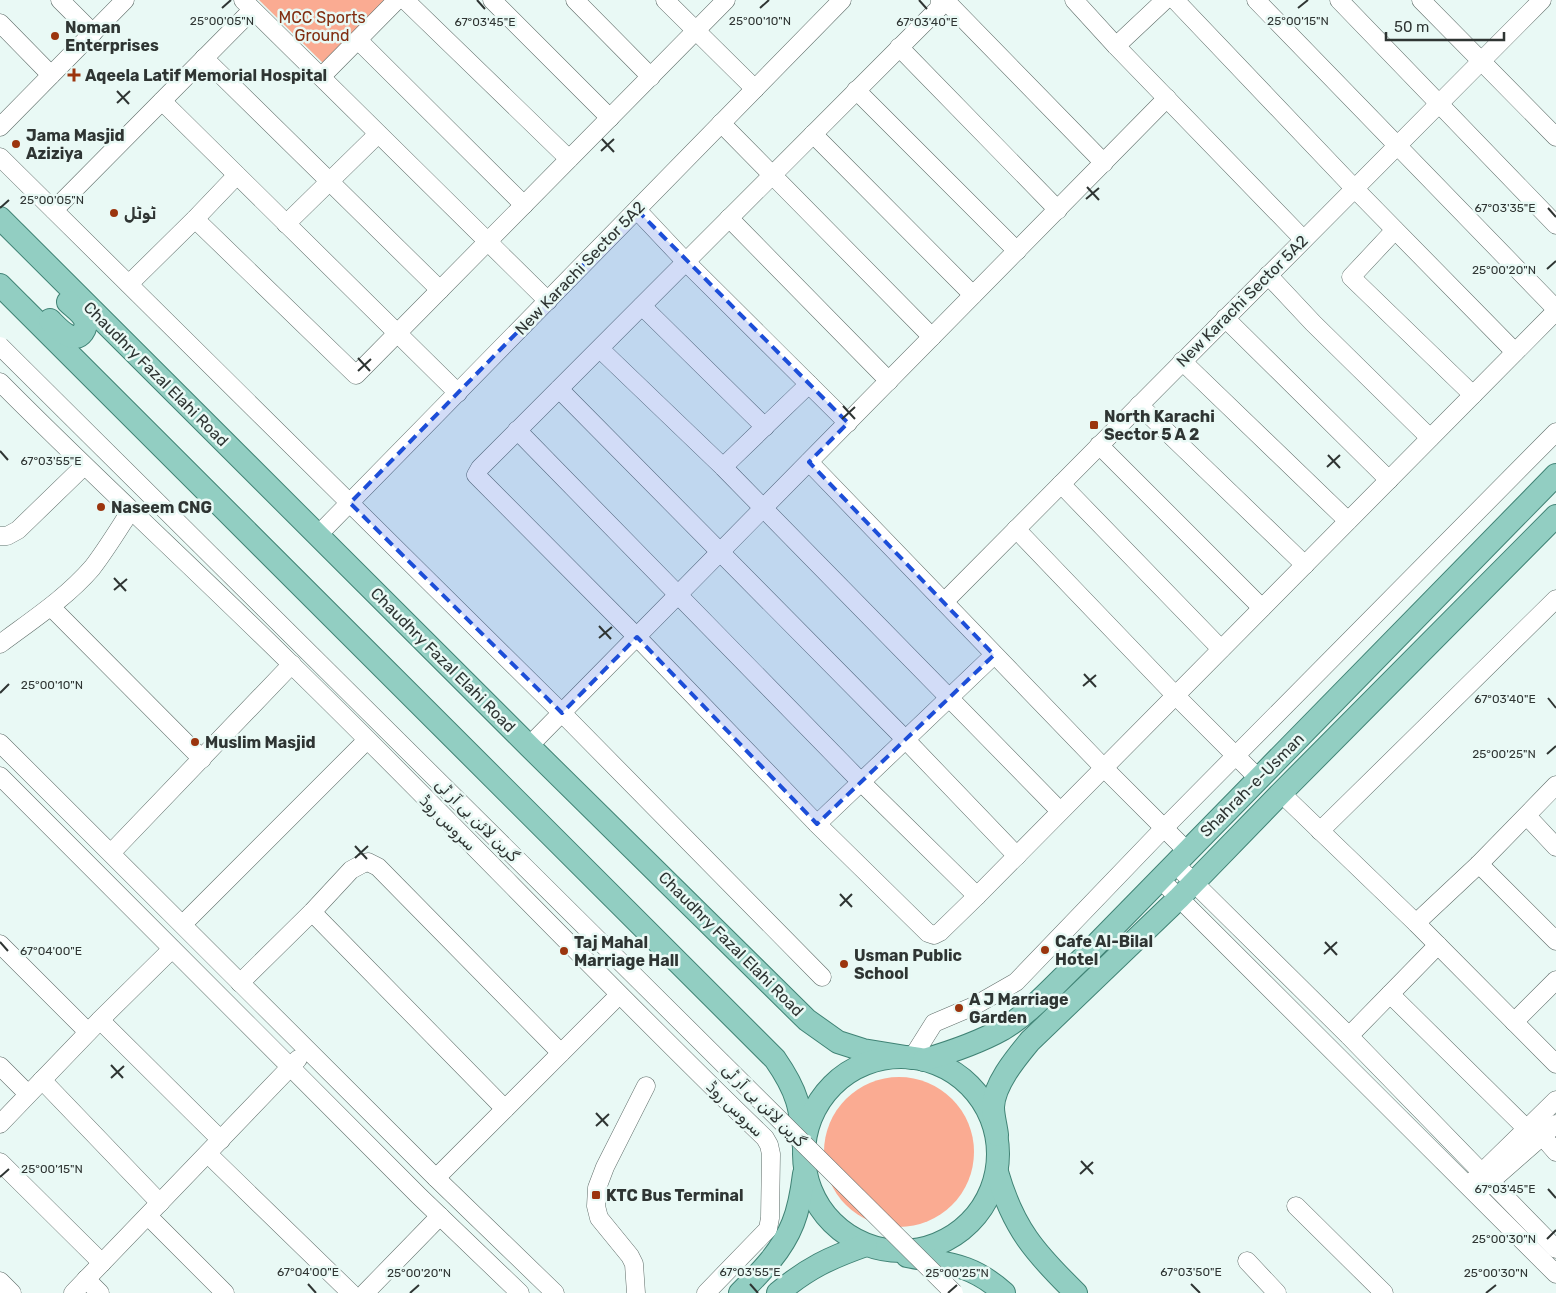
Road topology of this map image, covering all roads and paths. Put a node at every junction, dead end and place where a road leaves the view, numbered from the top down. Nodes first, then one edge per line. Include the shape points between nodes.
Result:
1 (60, 0) edge
2 (125, 0) edge
3 (398, 0) edge
4 (405, 0) edge
5 (492, 0) edge
6 (575, 0) edge
7 (665, 0) edge
8 (726, 0) edge
9 (842, 0) edge
10 (940, 0) edge
11 (945, 0) edge
12 (1074, 0) edge
13 (1165, 0) edge
14 (1175, 0) edge
15 (1256, 0) edge
16 (1338, 0) edge
17 (1421, 0) edge
18 (1542, 0) edge
19 (1551, 0) edge
20 (247, 5) edge
21 (1556, 5) edge
22 (0, 23) edge
23 (696, 30) junction
24 (93, 33) junction
25 (358, 40) junction
26 (1116, 46) junction
27 (899, 48) junction
28 (204, 58) junction
29 (1480, 61) junction
30 (51, 75) junction
31 (321, 77) junction
32 (651, 77) junction
33 (755, 89) junction
34 (856, 90) junction
35 (1167, 98) junction
36 (162, 101) junction
37 (1438, 103) junction
38 (610, 118) junction
39 (722, 123) junction
40 (0, 127) edge
41 (378, 134) junction
42 (813, 134) junction
43 (1556, 137) edge
44 (1398, 144) junction
45 (0, 157) edge
46 (570, 159) junction
47 (1104, 163) junction
48 (237, 175) junction
49 (772, 175) junction
50 (330, 181) junction
51 (1354, 188) junction
52 (524, 205) junction
53 (54, 210) junction
54 (637, 210) junction
55 (1058, 210) junction
56 (0, 218) edge
57 (730, 218) junction
58 (195, 219) junction
59 (286, 224) junction
60 (1556, 226) edge
61 (1395, 230) junction
62 (0, 234) edge
63 (1304, 239) junction
64 (488, 242) junction
65 (1017, 251) junction
66 (685, 262) junction
67 (0, 271) edge
68 (1268, 275) junction
69 (129, 284) junction
70 (0, 285) edge
71 (440, 290) junction
72 (973, 295) junction
73 (548, 301) junction
74 (642, 306) junction
75 (1556, 310) edge
76 (1225, 318) junction
77 (397, 333) junction
78 (932, 337) junction
79 (0, 346) edge
80 (600, 349) junction
81 (1515, 352) junction
82 (1182, 362) junction
83 (889, 381) junction
84 (0, 382) edge
85 (809, 384) junction
86 (559, 389) junction
87 (458, 393) junction
88 (1473, 395) junction
89 (1139, 405) junction
90 (848, 423) junction
91 (765, 427) junction
92 (517, 430) junction
93 (1556, 432) edge
94 (1430, 438) junction
95 (1099, 445) junction
96 (808, 462) junction
97 (84, 466) junction
98 (723, 468) junction
99 (1556, 476) edge
100 (1389, 480) junction
101 (1061, 484) junction
102 (350, 503) junction
103 (763, 508) junction
104 (130, 510) junction
105 (1348, 521) junction
106 (1555, 521) edge
107 (1016, 529) junction
108 (0, 536) edge
109 (318, 536) junction
110 (720, 552) junction
111 (1305, 565) junction
112 (678, 595) junction
113 (1556, 599) edge
114 (944, 602) junction
115 (51, 607) junction
116 (1262, 608) junction
117 (637, 637) junction
118 (0, 644) edge
119 (1221, 649) junction
120 (994, 654) junction
121 (292, 664) junction
122 (949, 696) junction
123 (1176, 696) junction
124 (562, 713) junction
125 (905, 739) junction
126 (367, 740) junction
127 (529, 746) junction
128 (3, 753) edge
129 (1235, 755) junction
130 (202, 759) junction
131 (1104, 768) junction
132 (28, 770) junction
133 (1259, 779) junction
134 (861, 782) junction
135 (1556, 785) edge
136 (4, 787) edge
137 (1281, 792) junction
138 (1060, 811) junction
139 (1527, 816) junction
140 (817, 824) junction
141 (1164, 828) junction
142 (1320, 831) junction
143 (1556, 847) edge
144 (111, 853) junction
145 (1017, 856) junction
146 (1479, 864) junction
147 (1174, 865) junction
148 (1186, 890) junction
149 (977, 896) junction
150 (312, 912) junction
151 (1416, 923) junction
152 (182, 924) junction
153 (1556, 941) edge
154 (0, 944) edge
155 (1438, 945) junction
156 (172, 949) junction
157 (822, 977) dead end
158 (1556, 980) edge
159 (240, 983) junction
160 (1390, 994) junction
161 (619, 995) junction
162 (1514, 1022) junction
163 (94, 1026) junction
164 (1349, 1036) junction
165 (307, 1050) junction
166 (561, 1053) junction
167 (918, 1059) junction
168 (1556, 1064) edge
169 (0, 1066) edge
170 (290, 1068) junction
171 (42, 1080) junction
172 (646, 1086) dead end
173 (28, 1094) junction
174 (1556, 1100) edge
175 (505, 1109) junction
176 (0, 1124) edge
177 (1556, 1124) edge
178 (1535, 1133) junction
179 (997, 1135) junction
180 (221, 1140) junction
181 (804, 1148) junction
182 (1556, 1152) edge
183 (208, 1154) junction
184 (0, 1162) edge
185 (805, 1171) junction
186 (997, 1172) junction
187 (1487, 1177) junction
188 (436, 1178) junction
189 (1472, 1190) junction
190 (160, 1203) junction
191 (1296, 1206) dead end
192 (148, 1216) junction
193 (440, 1216) junction
194 (866, 1246) junction
195 (1556, 1249) edge
196 (889, 1251) junction
197 (1247, 1262) dead end
198 (102, 1264) junction
199 (1556, 1274) edge
200 (86, 1280) junction
201 (0, 1281) edge
202 (364, 1292) edge
203 (12, 1293) edge
204 (73, 1293) edge
205 (100, 1293) edge
206 (225, 1293) edge
207 (520, 1293) edge
208 (555, 1293) edge
209 (636, 1293) edge
210 (706, 1293) edge
211 (740, 1293) edge
212 (778, 1293) edge
213 (954, 1293) edge
214 (1004, 1293) edge
215 (1076, 1293) edge
216 (1277, 1293) edge
217 (1384, 1293) edge

1 - 24 street
2 - 24 street
3 - 25 street
4 - 46 street
5 - 38 street
6 - 32 street
7 - 23 street
8 - 23 street
9 - 33 street, New Karachi Sector 5A2
10 - 27 street via 939,8
11 - 47 street
12 - 26 street
13 - 26 street
14 - 51 street
15 - 44 street
16 - 37 street
17 - 29 street
18 - 29 street, New Karachi Sector 5A2
19 - 21 street
20 - 28 street
20 - 31 street
22 - 30 street
23 - 32 street
23 - 33 street
24 - 30 street
25 - 31 street
25 - 52 street
26 - 35 street
27 - 34 street
27 - 55 street
28 - 36 street
28 - 50 street
29 - 37 street, New Karachi Sector 5A2
29 - 43 street
30 - 40 street
31 - 41 street
32 - 38 street
33 - 39 street, New Karachi Sector 5A2
34 - 42 street
34 - 65 street
35 - 47 street
35 - 63 street
36 - 48 street
36 - 53 street
37 - 44 street, New Karachi Sector 5A2
37 - 60 street
38 - 46 street
39 - 49 street
39 - 54 street, New Karachi Sector 5A2
41 - 50 street
41 - 64 street
42 - 49 street
42 - 72 street
44 - 51 street, New Karachi Sector 5A2
44 - 75 street
45 - 53 street
46 - 52 street
47 - 55 street
48 - 58 street
48 - 59 street
49 - 57 street
49 - 78 street
50 - 59 street
50 - 71 street
51 - 61 street
51 - 63 street, New Karachi Sector 5A2
52 - 64 street
53 - 69 street
54 - 66 street
54 - 73 street, New Karachi Sector 5A2
55 - 65 street
56 - 109 main road, Chaudhry Fazal Elahi Road
57 - 66 street
57 - 83 street
58 - 69 street
58 - 77 street via 356,375
59 - 77 street
61 - 81 street
61 - 88 street via 1351,277
62 - 67 main road via 84,317 86,325 83,332 76,337 65,334
63 - 68 street, New Karachi Sector 5A2
64 - 71 street
64 - 73 street
65 - 72 street
66 - 74 street
66 - 85 street
68 - 76 street, New Karachi Sector 5A2
68 - 94 street via 1313,324
69 - 102 street
70 - 181 main road via 774,1059 790,1080 799,1102
71 - 77 street
72 - 78 street
73 - 87 street, New Karachi Sector 5A2
74 - 80 street
74 - 91 street
75 - 81 street
76 - 82 street, New Karachi Sector 5A2
76 - 100 street
77 - 87 street
78 - 83 street
79 - 213 street, گرین لائن بی آر ٹی, bridge
80 - 86 street
80 - 98 street
81 - 88 street
82 - 89 street, New Karachi Sector 5A2
82 - 105 street
83 - 90 street
84 - 97 street, سروس روڈ
85 - 90 street
85 - 91 street
86 - 92 street
86 - 110 street
87 - 102 street, New Karachi Sector 5A2
88 - 94 street
89 - 95 street, New Karachi Sector 5A2
89 - 111 street
90 - 96 street
91 - 98 street
92 - 112 street
92 - 117 street via 476,475
93 - 129 street
94 - 100 street
95 - 101 street, New Karachi Sector 5A2
95 - 116 street
96 - 103 street
96 - 114 street
97 - 104 street, سروس روڈ
97 - 108 street via 18,530
98 - 103 street
99 - 133 main road, Shahrah-e-Usman
100 - 105 street
101 - 107 street, New Karachi Sector 5A2
101 - 119 street
102 - 109 street, New Karachi Sector 5A2
102 - 124 street
103 - 110 street
103 - 122 street
104 - 115 street via 90,569
104 - 121 street, سروس روڈ
105 - 111 street
106 - 137 main road, Shahrah-e-Usman
107 - 114 street, New Karachi Sector 5A2
107 - 123 street
109 - 127 main road, Chaudhry Fazal Elahi Road
110 - 112 street
110 - 125 street
111 - 116 street
112 - 117 street
112 - 134 street
113 - 142 street
114 - 120 street
115 - 118 street
115 - 130 street
116 - 119 street
117 - 124 street
117 - 140 street
119 - 123 street
120 - 122 street
120 - 131 street
121 - 126 street, سروس روڈ
121 - 130 street
122 - 125 street
122 - 138 street
123 - 129 street
123 - 131 street
124 - 127 street
124 - 157 street
125 - 134 street
125 - 145 street
126 - 152 street
126 - 161 street, سروس روڈ
127 - 167 main road, Chaudhry Fazal Elahi Road via 808,1020 838,1042 863,1050
128 - 132 street
129 - 133 street
129 - 141 street
130 - 144 street
131 - 138 street
131 - 141 street
132 - 136 street
132 - 144 street
133 - 147 main road, Shahrah-e-Usman
134 - 140 street
134 - 149 street
135 - 139 street
136 - 156 street
137 - 142 street
137 - 148 main road, Shahrah-e-Usman
138 - 145 street
139 - 143 street
139 - 146 street
140 - 149 street via 928,933 940,932
141 - 147 street
141 - 167 street via 1016,982 974,1006 934,1023
142 - 151 street
144 - 152 street
145 - 149 street
146 - 151 street
146 - 153 street
147 - 148 street
147 - 167 main road, Shahrah-e-Usman via 1028,1010 979,1041 950,1053
148 - 164 street
148 - 179 main road, Shahrah-e-Usman via 1030,1041 1014,1061 1000,1085 993,1106
148 - 189 street
150 - 159 street
150 - 166 street via 351,870 368,862 378,867
150 - 175 street
151 - 155 street
152 - 159 street
154 - 163 street
155 - 160 street
155 - 162 street
156 - 163 street
156 - 170 street
158 - 162 street
159 - 165 street
160 - 164 street
160 - 178 street
161 - 166 street
161 - 210 street, سروس روڈ via 770,1146 768,1229
162 - 168 street
163 - 171 street
163 - 180 street
164 - 187 street
165 - 170 street
165 - 188 street
166 - 175 street
167 - 179 main road via 950,1070 971,1087 988,1109
167 - 181 main road via 886,1058 861,1066 839,1080 821,1099 809,1122
169 - 173 street
170 - 180 street
170 - 193 street
171 - 173 street
171 - 190 street
172 - 209 street via 605,1168 597,1188 596,1206 599,1218 634,1264
173 - 176 street
174 - 178 street
175 - 188 street
177 - 178 street
178 - 182 street
178 - 187 street
179 - 186 main road
180 - 183 street
181 - 185 main road
183 - 190 street
183 - 202 street
184 - 198 street
185 - 194 main road via 812,1195 826,1216 844,1234
185 - 211 main road via 794,1223 784,1242
186 - 196 main road via 989,1195 976,1216 958,1233 937,1245 913,1251
186 - 215 main road via 1011,1213 1024,1235
187 - 189 street
187 - 195 street
188 - 208 street
189 - 199 street
190 - 192 street
191 - 217 street
192 - 198 street
192 - 206 street
193 - 202 street
193 - 207 street
194 - 196 main road
194 - 212 main road via 821,1263
196 - 214 main road via 955,1264 979,1274
197 - 216 street
198 - 200 street
200 - 204 street
200 - 205 street
201 - 203 street

